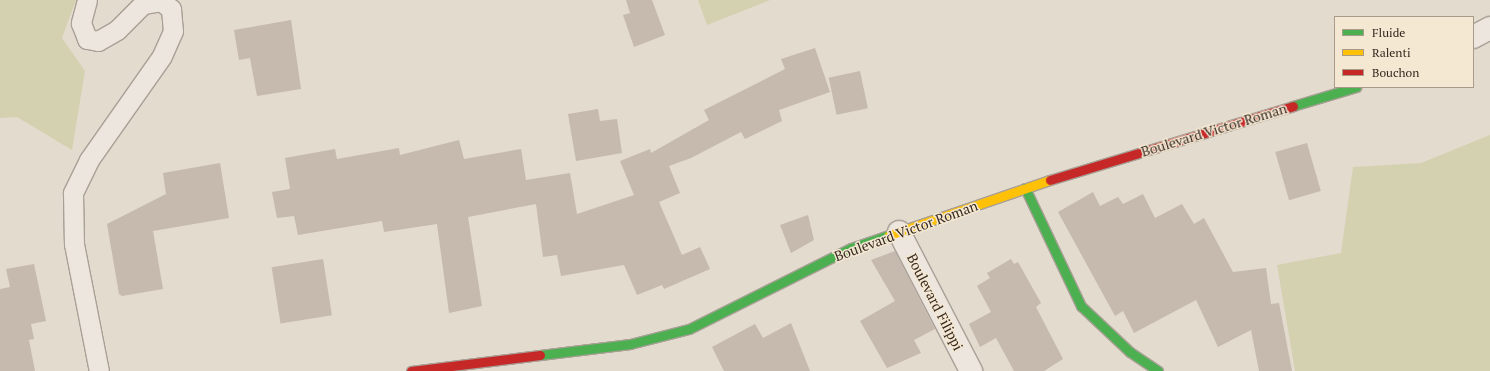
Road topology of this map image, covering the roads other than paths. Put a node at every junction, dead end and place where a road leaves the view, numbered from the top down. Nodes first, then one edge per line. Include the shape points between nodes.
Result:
1 (88, 0) edge
2 (1490, 28) edge
3 (1474, 36) edge
4 (1353, 88) edge
5 (1025, 188) junction
6 (900, 232) junction
7 (99, 371) edge
8 (411, 371) edge
9 (971, 371) edge
10 (1158, 371) edge

1 - 7 lane via 81,23 87,38 98,41 117,30 143,4 161,1 171,9 173,31 162,56 89,160 73,193 74,244
2 - 3 street
4 - 5 street, Boulevard Victor Roman
5 - 6 street, Boulevard Victor Roman
5 - 10 street via 1081,306 1130,352
6 - 8 street, Boulevard Victor Roman via 852,248 689,329 630,344
6 - 9 street, Boulevard Filippi

